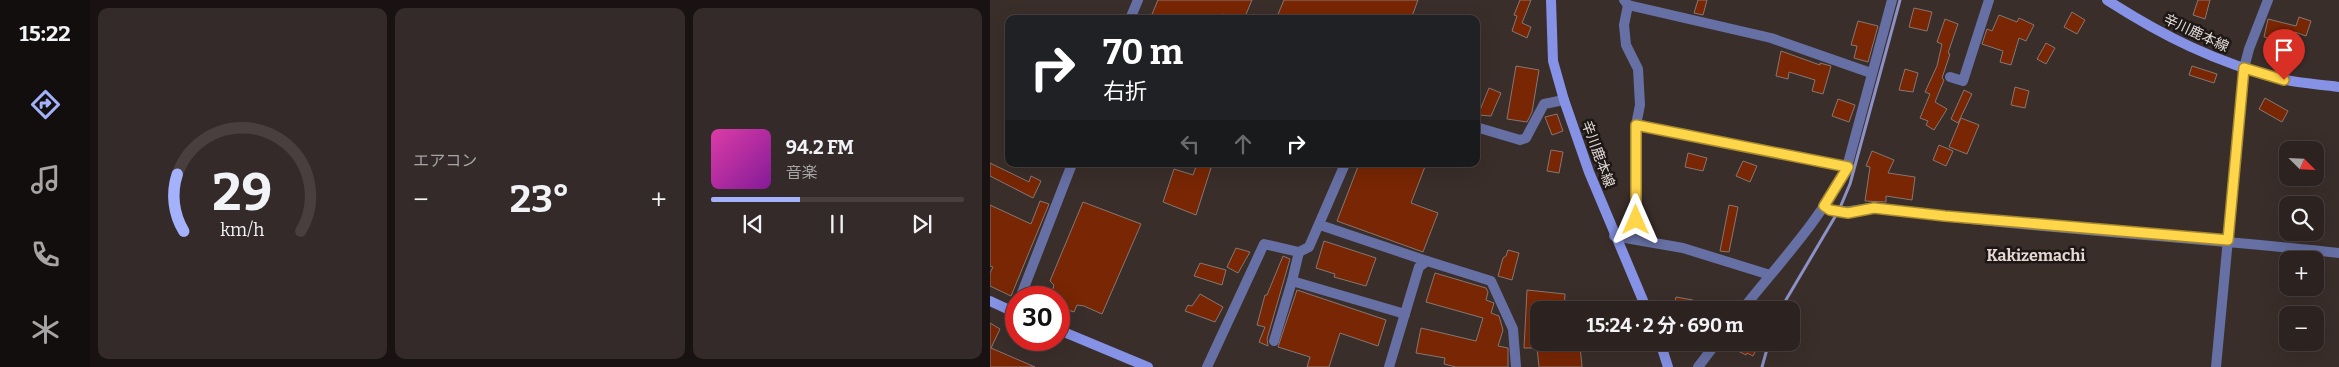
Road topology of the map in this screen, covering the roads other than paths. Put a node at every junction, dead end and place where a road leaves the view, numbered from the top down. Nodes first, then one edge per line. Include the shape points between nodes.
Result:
1 (1138, 0) edge
2 (1551, 0) edge
3 (1892, 0) edge
4 (1990, 0) edge
5 (2107, 0) edge
6 (2268, 0) edge
7 (1626, 3) edge
8 (1131, 15) edge
9 (2244, 68) junction
10 (1872, 72) junction
11 (1950, 77) dead end
12 (2339, 86) edge
13 (1564, 100) junction
14 (1636, 125) junction
15 (1480, 128) edge
16 (1071, 167) edge
17 (1344, 167) edge
18 (1848, 167) junction
19 (1824, 206) junction
20 (1320, 225) junction
21 (1614, 236) junction
22 (1636, 240) junction
23 (2228, 240) junction
24 (1299, 252) junction
25 (2339, 253) edge
26 (1427, 261) junction
27 (1770, 275) junction
28 (1292, 281) junction
29 (1025, 286) edge
30 (1643, 301) edge
31 (1749, 301) edge
32 (990, 302) edge
33 (1005, 307) edge
34 (1405, 314) junction
35 (1070, 335) edge
36 (1274, 341) dead end
37 (1663, 351) edge
38 (1710, 351) edge
39 (1148, 367) edge
40 (1207, 367) edge
41 (1388, 367) edge
42 (1516, 367) edge
43 (1668, 367) edge
44 (1698, 367) edge
45 (2216, 367) edge

1 - 8 street
2 - 13 main road, 辛川鹿本線 via 1553,60
3 - 10 street
4 - 11 street via 1963,81
5 - 9 main road, 辛川鹿本線 via 2150,27 2218,60
6 - 9 street
7 - 10 street via 1771,38
7 - 14 street via 1626,44 1638,69 1640,105
9 - 12 main road, 辛川鹿本線 via 2284,80
9 - 23 street
10 - 18 street
13 - 15 street via 1544,104 1526,138 1520,140
13 - 21 main road, 辛川鹿本線
14 - 18 street
14 - 22 street
16 - 29 street
17 - 20 street
18 - 19 street
19 - 23 street via 1848,213 1874,208
19 - 27 street
20 - 24 street via 1309,247
20 - 26 street
21 - 22 street
21 - 30 main road, 辛川鹿本線
22 - 27 street via 1683,248
23 - 25 street
23 - 45 street
24 - 28 street
24 - 40 street via 1264,244
26 - 34 street via 1419,267
26 - 42 street via 1491,281 1513,330
27 - 31 street
28 - 34 street
28 - 36 street
32 - 33 main road
34 - 41 street
35 - 39 main road
37 - 43 main road
38 - 44 street

